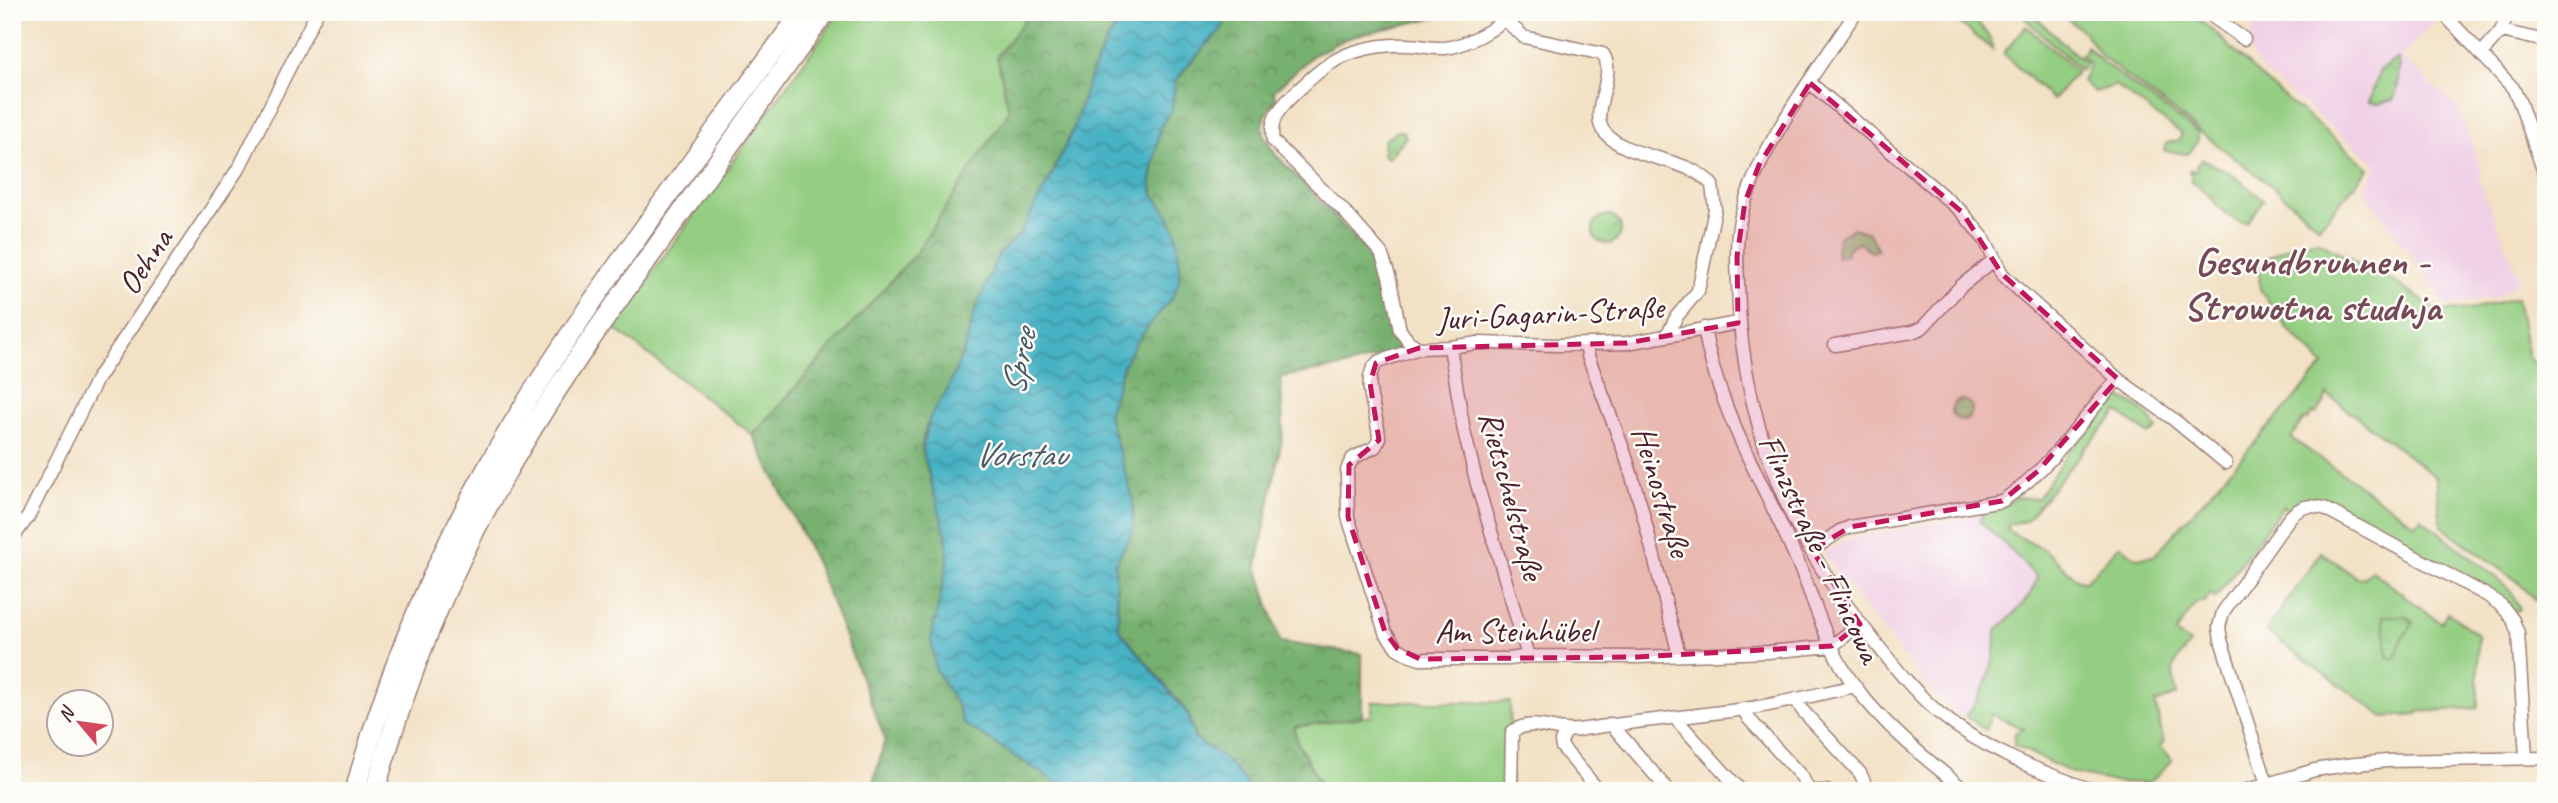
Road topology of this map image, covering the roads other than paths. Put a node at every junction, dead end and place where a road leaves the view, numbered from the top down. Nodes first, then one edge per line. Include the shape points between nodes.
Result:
1 (317, 12) edge
2 (802, 12) edge
3 (825, 12) edge
4 (1856, 12) edge
5 (2206, 12) edge
6 (2442, 12) edge
7 (2508, 12) edge
8 (1506, 16) edge
9 (2501, 31) junction
10 (2244, 39) dead end
11 (2546, 41) edge
12 (2481, 54) junction
13 (1810, 83) junction
14 (2546, 178) edge
15 (1994, 260) junction
16 (1738, 323) junction
17 (1704, 328) junction
18 (1667, 335) junction
19 (1586, 345) junction
20 (1835, 345) dead end
21 (1450, 347) junction
22 (1419, 348) junction
23 (2118, 379) junction
24 (2226, 463) dead end
25 (12, 539) edge
26 (1812, 550) junction
27 (1860, 624) junction
28 (1832, 646) junction
29 (1679, 655) junction
30 (1528, 656) junction
31 (1854, 686) junction
32 (1796, 699) junction
33 (1744, 709) junction
34 (1675, 718) junction
35 (1611, 724) junction
36 (1566, 732) junction
37 (2526, 757) junction
38 (2546, 758) edge
39 (2267, 784) junction
40 (355, 791) edge
41 (375, 791) edge
42 (1511, 791) edge
43 (1599, 791) edge
44 (1668, 791) edge
45 (1741, 791) edge
46 (1809, 791) edge
47 (1815, 791) edge
48 (1827, 791) edge
49 (1863, 791) edge
50 (1966, 791) edge
51 (2095, 791) edge
52 (2244, 791) edge

1 - 25 street, Oehna via 240,166 97,379 28,517
2 - 40 highway via 562,347 486,471 411,628
3 - 41 highway via 604,320 497,489 428,635
4 - 13 street
5 - 10 street
6 - 12 street
7 - 9 street
8 - 18 street via 1524,37 1603,54 1608,72 1599,114 1602,130 1612,139 1697,173 1712,186 1714,209 1698,290
8 - 22 street, Juri-Gagarin-Straße via 1494,29 1448,48 1390,45 1341,57 1324,66 1281,106 1270,128 1281,151 1381,253 1403,336
9 - 11 street
9 - 12 street
12 - 14 street via 2513,88
13 - 15 street via 1962,212
13 - 16 street via 1759,165 1748,192 1738,235
15 - 20 street via 1961,286 1922,328
15 - 23 street via 2018,290
16 - 17 street, Juri-Gagarin-Straße
16 - 26 street via 1767,452 1790,511
17 - 18 street, Juri-Gagarin-Straße
17 - 28 street, Flinzstraße - Flincowa via 1723,399
18 - 19 street, Juri-Gagarin-Straße
19 - 21 street, Juri-Gagarin-Straße via 1478,343
19 - 29 street, Heinostraße via 1642,506
21 - 22 street, Juri-Gagarin-Straße
21 - 30 street, Rietschelstraße via 1476,484
22 - 30 street, Am Steinhübel via 1373,367 1370,383 1379,440 1353,458 1347,471 1348,517 1381,621 1391,642 1420,659
23 - 24 street
23 - 26 street via 2021,489 2002,501 1850,527
26 - 27 street
27 - 28 street
27 - 51 street via 1938,712 1982,743
28 - 29 street, Am Steinhübel
28 - 31 street, Flinzstraße - Flincowa
29 - 30 street, Am Steinhübel
31 - 32 street
31 - 50 street, Flinzstraße - Flincowa via 1904,739
32 - 33 street
32 - 49 street via 1860,773
33 - 34 street
33 - 46 street
34 - 35 street
34 - 45 street
35 - 36 street
35 - 44 street
36 - 42 street via 1550,725 1519,726 1512,732
36 - 43 street via 1562,747
37 - 38 street
37 - 39 street via 2346,765
37 - 39 street via 2518,633 2502,606 2335,513 2310,504 2290,517 2223,612 2219,627
39 - 52 street
47 - 48 street

